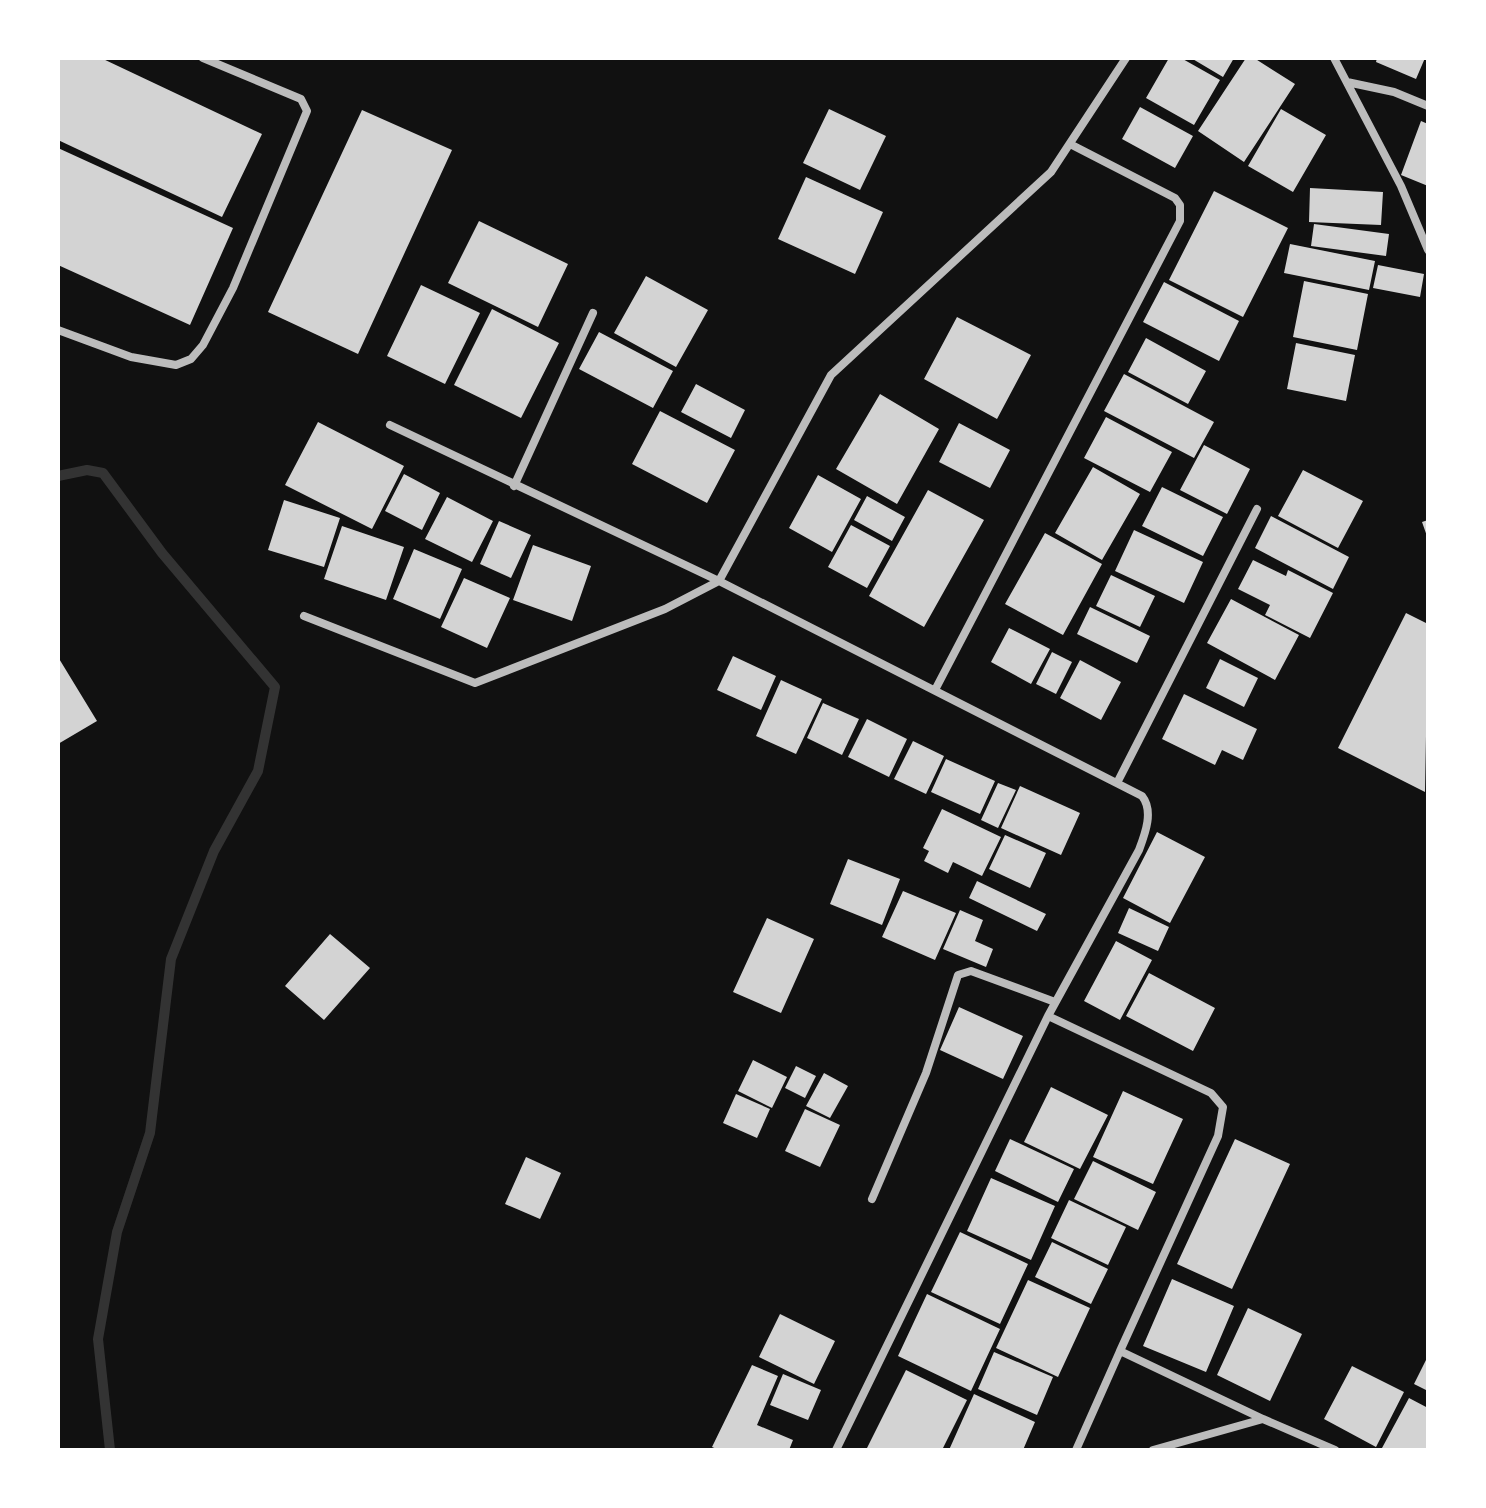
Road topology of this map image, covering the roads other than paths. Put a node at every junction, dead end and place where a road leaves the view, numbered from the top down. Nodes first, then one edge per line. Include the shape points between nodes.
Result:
1 (203, 58) edge
2 (1126, 58) edge
3 (1334, 58) edge
4 (1347, 82) junction
5 (1428, 106) edge
6 (1070, 144) junction
7 (1428, 250) edge
8 (593, 313) dead end
9 (58, 330) edge
10 (390, 425) dead end
11 (514, 486) junction
12 (1257, 509) dead end
13 (719, 581) junction
14 (304, 616) dead end
15 (935, 690) junction
16 (1117, 783) junction
17 (1055, 1002) junction
18 (1048, 1016) junction
19 (872, 1199) dead end
20 (1120, 1351) junction
21 (1263, 1419) junction
22 (836, 1450) edge
23 (1076, 1450) edge
24 (1153, 1450) edge
25 (1335, 1450) edge

1 - 9 street via 301,99 307,111 233,288 203,345 191,359 176,365 131,357
2 - 6 street
3 - 4 street
4 - 5 street
4 - 7 street
6 - 13 street via 1051,172 831,375
6 - 15 street via 1175,198 1180,221
8 - 11 street
10 - 11 street
11 - 13 street
12 - 16 street
13 - 14 street via 665,609 475,683
13 - 15 street
15 - 16 street
16 - 17 street via 1147,802 1144,836
17 - 18 street
17 - 19 street via 971,971 958,975 926,1073
18 - 20 street via 1197,1086 1220,1099 1223,1107 1218,1136
18 - 22 street
20 - 21 street
20 - 23 street
21 - 24 street
21 - 25 street

